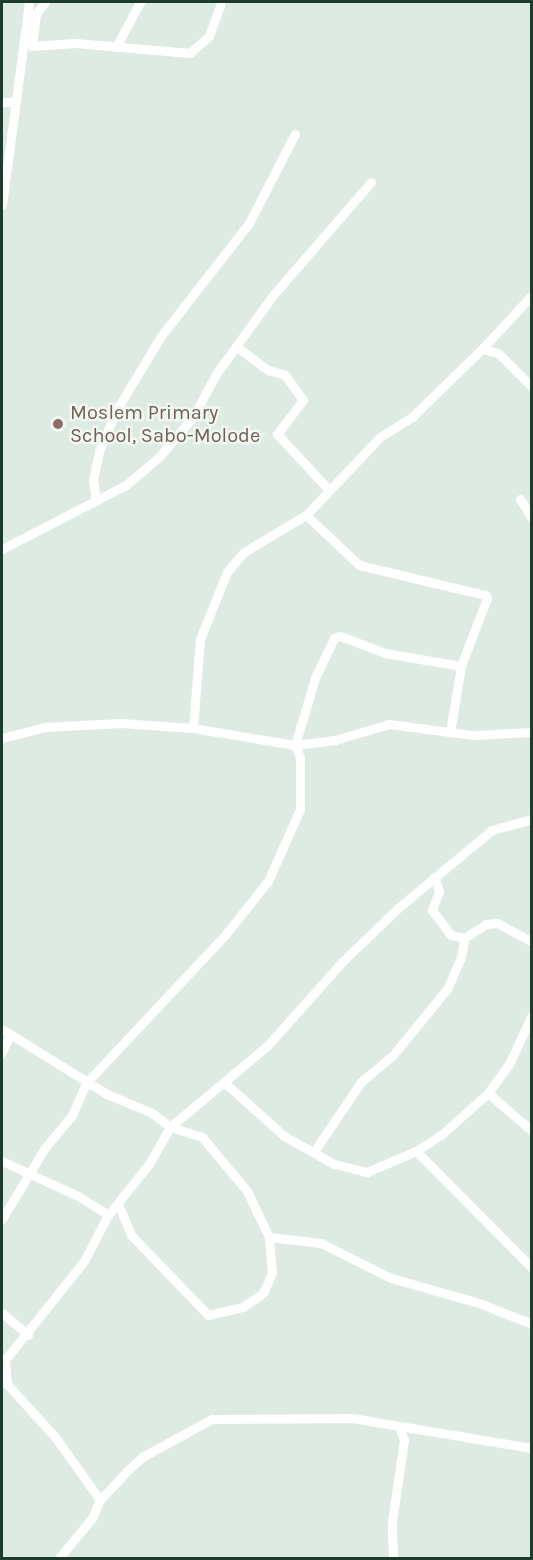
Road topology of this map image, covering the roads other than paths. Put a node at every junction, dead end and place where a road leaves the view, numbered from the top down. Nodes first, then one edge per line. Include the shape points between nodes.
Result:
1 (29, 2) edge
2 (45, 2) edge
3 (140, 2) edge
4 (220, 4) dead end
5 (24, 38) junction
6 (32, 46) junction
7 (116, 47) junction
8 (2, 102) edge
9 (15, 102) junction
10 (295, 134) dead end
11 (371, 182) dead end
12 (2, 205) edge
13 (531, 295) edge
14 (237, 347) junction
15 (482, 349) junction
16 (531, 387) edge
17 (329, 490) junction
18 (520, 499) dead end
19 (96, 501) junction
20 (306, 515) junction
21 (531, 518) edge
22 (2, 549) edge
23 (461, 666) junction
24 (192, 728) junction
25 (531, 731) edge
26 (450, 732) junction
27 (2, 738) edge
28 (295, 745) junction
29 (531, 819) edge
30 (434, 877) junction
31 (464, 938) junction
32 (531, 942) edge
33 (531, 1015) edge
34 (6, 1031) edge
35 (2, 1052) edge
36 (87, 1082) junction
37 (225, 1083) junction
38 (488, 1093) junction
39 (170, 1127) junction
40 (531, 1131) edge
41 (315, 1150) junction
42 (416, 1151) junction
43 (2, 1161) edge
44 (29, 1174) junction
45 (118, 1204) junction
46 (108, 1215) junction
47 (2, 1219) edge
48 (269, 1237) junction
49 (531, 1268) edge
50 (2, 1313) edge
51 (531, 1324) edge
52 (28, 1335) junction
53 (399, 1427) junction
54 (531, 1448) edge
55 (100, 1500) junction
56 (59, 1558) edge
57 (393, 1558) edge

1 - 5 street
2 - 6 street via 36,15
3 - 7 street
4 - 7 street via 209,36 195,52
5 - 6 street
5 - 9 street
6 - 7 street
8 - 9 street
9 - 12 street
10 - 19 street via 249,223 160,336 117,409 99,451 93,480
11 - 14 street via 296,266
13 - 15 street
14 - 17 street via 268,370 285,375 303,400 278,434
14 - 19 street via 216,374 193,417 159,457 136,478
15 - 16 street via 498,353
15 - 17 street via 413,416 380,437
17 - 20 street
18 - 21 street
19 - 22 street
20 - 23 street via 359,565 485,595 485,605
20 - 24 street via 244,552 227,572 200,639
23 - 26 street
23 - 28 street via 385,653 336,636 315,678
24 - 27 street via 121,723 73,725 29,730
24 - 28 street
25 - 26 street via 493,736
26 - 28 street via 389,724 335,740
28 - 36 street via 300,758 300,809 268,881 225,935
29 - 30 street via 492,830
30 - 31 street via 439,891 432,910 446,930
30 - 37 street via 367,937 288,1025
31 - 32 street via 486,924 497,923
31 - 41 street via 461,958 447,989 393,1055 361,1082
33 - 38 street via 509,1064
34 - 35 street
34 - 36 street
36 - 39 street
36 - 44 street via 72,1115
37 - 39 street
37 - 41 street via 248,1101 271,1128
38 - 40 street
38 - 42 street via 441,1135
39 - 45 street via 167,1137
39 - 48 street via 202,1137 219,1155 257,1206
41 - 42 street via 334,1164 367,1172
42 - 49 street
43 - 44 street
44 - 46 street
44 - 47 street
45 - 46 street
45 - 48 street via 131,1235 208,1315 243,1307 263,1293 272,1273
46 - 52 street via 84,1261 51,1299
48 - 51 street via 321,1244 391,1278 486,1305
50 - 52 street
52 - 55 street via 4,1360 7,1384 56,1438
53 - 54 street
53 - 55 street via 332,1417 212,1419 142,1457
53 - 57 street via 404,1440 392,1522
55 - 56 street via 92,1518

